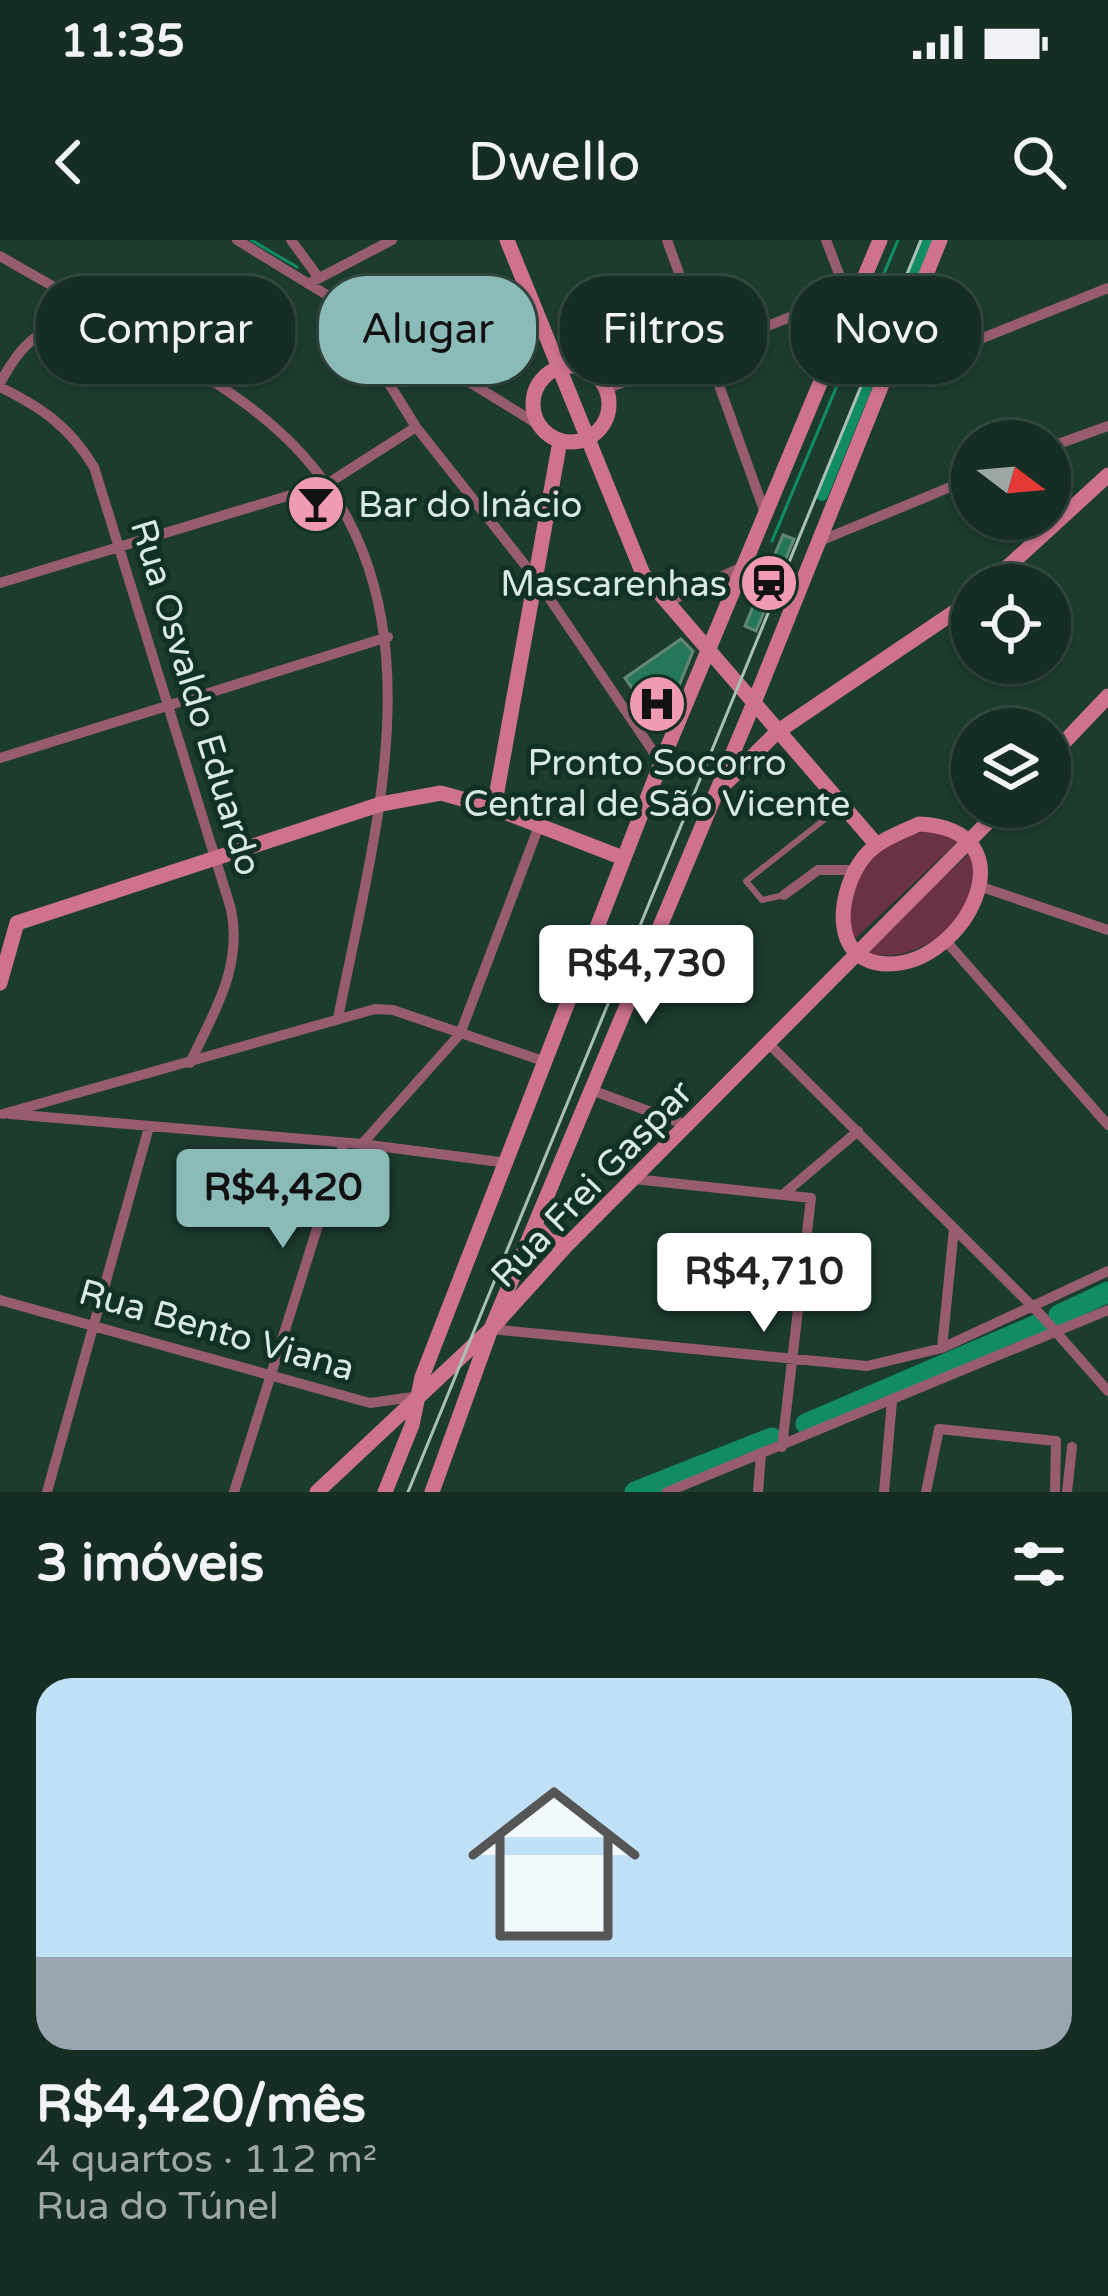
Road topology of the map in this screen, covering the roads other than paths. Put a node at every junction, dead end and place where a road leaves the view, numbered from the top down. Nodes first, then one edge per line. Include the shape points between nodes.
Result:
1 (237, 240) edge
2 (291, 240) edge
3 (357, 240) edge
4 (392, 240) edge
5 (507, 240) edge
6 (667, 240) edge
7 (826, 240) edge
8 (880, 240) edge
9 (940, 240) edge
10 (362, 253) junction
11 (0, 256) edge
12 (681, 276) edge
13 (842, 276) edge
14 (861, 276) edge
15 (925, 276) edge
16 (36, 277) edge
17 (313, 281) junction
18 (319, 287) edge
19 (1108, 288) edge
20 (36, 336) edge
21 (981, 339) edge
22 (556, 369) junction
23 (212, 384) edge
24 (389, 384) edge
25 (470, 384) edge
26 (618, 384) edge
27 (722, 384) edge
28 (816, 384) edge
29 (880, 384) edge
30 (0, 385) edge
31 (606, 389) junction
32 (539, 425) junction
33 (1108, 426) edge
34 (416, 427) junction
35 (1071, 439) edge
36 (584, 440) junction
37 (560, 441) junction
38 (1108, 475) edge
39 (327, 484) junction
40 (951, 487) edge
41 (765, 513) junction
42 (815, 543) junction
43 (118, 548) junction
44 (1011, 564) edge
45 (744, 566) junction
46 (537, 580) junction
47 (0, 584) edge
48 (666, 603) junction
49 (951, 614) edge
50 (388, 637) junction
51 (707, 653) junction
52 (1108, 695) edge
53 (172, 702) junction
54 (754, 705) junction
55 (777, 732) junction
56 (1071, 735) edge
57 (0, 758) edge
58 (662, 764) junction
59 (709, 803) junction
60 (381, 804) junction
61 (842, 806) junction
62 (494, 808) junction
63 (539, 826) junction
64 (983, 828) edge
65 (971, 840) junction
66 (876, 844) junction
67 (214, 857) junction
68 (623, 858) junction
69 (855, 871) junction
70 (979, 886) junction
71 (784, 896) joint
72 (8, 926) edge
73 (1108, 930) edge
74 (945, 940) junction
75 (856, 952) junction
76 (0, 983) edge
77 (338, 1018) junction
78 (460, 1034) junction
79 (768, 1042) junction
80 (548, 1063) junction
81 (190, 1064) junction
82 (594, 1091) junction
83 (2, 1113) edge
84 (1108, 1125) edge
85 (689, 1126) junction
86 (149, 1127) junction
87 (858, 1130) junction
88 (344, 1143) junction
89 (362, 1144) junction
90 (508, 1163) junction
91 (634, 1179) junction
92 (786, 1192) junction
93 (536, 1226) junction
94 (954, 1229) junction
95 (566, 1246) junction
96 (1108, 1271) edge
97 (0, 1300) edge
98 (1108, 1310) edge
99 (1037, 1311) junction
100 (96, 1326) junction
101 (491, 1329) junction
102 (1053, 1329) junction
103 (942, 1348) junction
104 (790, 1361) junction
105 (270, 1375) junction
106 (1108, 1391) edge
107 (418, 1395) junction
108 (892, 1401) junction
109 (782, 1442) junction
110 (1072, 1447) dead end
111 (761, 1455) junction
112 (47, 1492) edge
113 (234, 1492) edge
114 (317, 1492) edge
115 (385, 1492) edge
116 (432, 1492) edge
117 (667, 1492) edge
118 (758, 1492) edge
119 (884, 1492) edge
120 (926, 1492) edge
121 (1055, 1492) edge
122 (1067, 1492) edge

1 - 17 street
2 - 17 street
3 - 10 street
4 - 10 street
5 - 22 street
6 - 12 street
7 - 13 street
8 - 14 street
9 - 15 street
10 - 17 street
11 - 16 street
17 - 18 street
19 - 21 street
20 - 30 street
22 - 31 street via 579,367
22 - 32 street via 534,393
22 - 36 street
23 - 39 street via 245,404
24 - 34 street
25 - 32 street
26 - 31 street
27 - 41 street
28 - 41 street
29 - 42 street
30 - 43 street, Rua Osvaldo Eduardo via 73,432 94,467
31 - 36 street via 608,413
32 - 37 street
33 - 35 street
34 - 39 street
34 - 46 street
36 - 37 street
36 - 48 street via 643,574
37 - 46 street
38 - 44 street
39 - 43 street
39 - 50 street via 364,557
40 - 42 street
41 - 45 street
42 - 54 street
43 - 47 street
43 - 53 street, Rua Osvaldo Eduardo
45 - 48 street
45 - 51 street
46 - 58 street
46 - 62 street
48 - 51 street
49 - 55 street
50 - 53 street
50 - 60 street
51 - 54 street
51 - 58 street
52 - 56 street
53 - 57 street
53 - 67 street, Rua Osvaldo Eduardo
54 - 55 street
54 - 59 street
55 - 59 street
55 - 61 street
58 - 68 street
59 - 82 street
60 - 62 street via 441,794
60 - 67 street
60 - 77 street
61 - 66 street
61 - 71 lane via 746,881 762,900
62 - 63 street
63 - 68 street
63 - 78 street
64 - 65 street, Rua Frei Gaspar
65 - 66 street via 919,824
65 - 70 street
65 - 75 street, Rua Frei Gaspar
66 - 69 street
67 - 72 street
67 - 81 street, Rua Osvaldo Eduardo via 237,938 234,966
68 - 80 street
69 - 71 street via 818,870
69 - 75 street via 841,921
70 - 73 street
70 - 74 street
72 - 76 street
74 - 75 street via 887,964
74 - 84 street
75 - 79 street, Rua Frei Gaspar
77 - 78 street via 393,1010
77 - 81 street
78 - 80 street
78 - 89 street
79 - 85 street, Rua Frei Gaspar
79 - 87 street
80 - 90 street
81 - 83 street
82 - 85 street
82 - 93 street
83 - 86 street
85 - 91 street, Rua Frei Gaspar
86 - 88 street
86 - 100 street
87 - 92 street
87 - 94 street
88 - 89 street
88 - 105 street
89 - 90 street
90 - 107 street
91 - 92 street
91 - 95 street, Rua Frei Gaspar
92 - 104 street via 813,1205
93 - 95 street
93 - 101 street
94 - 99 street
94 - 103 street
95 - 101 street, Rua Frei Gaspar
96 - 99 street
97 - 100 street, Rua Bento Viana
98 - 102 street
99 - 102 street
99 - 103 street
100 - 105 street, Rua Bento Viana
100 - 112 street
101 - 104 street
101 - 107 street, Rua Frei Gaspar
101 - 116 street
102 - 106 street
102 - 108 street
103 - 104 street via 867,1366
104 - 109 street
105 - 107 street, Rua Bento Viana via 370,1403
105 - 113 street
107 - 114 street, Rua Frei Gaspar
107 - 115 street
108 - 109 street
108 - 119 street
109 - 111 street
110 - 122 street
111 - 117 street
111 - 118 street
120 - 121 street via 939,1429 1056,1441

